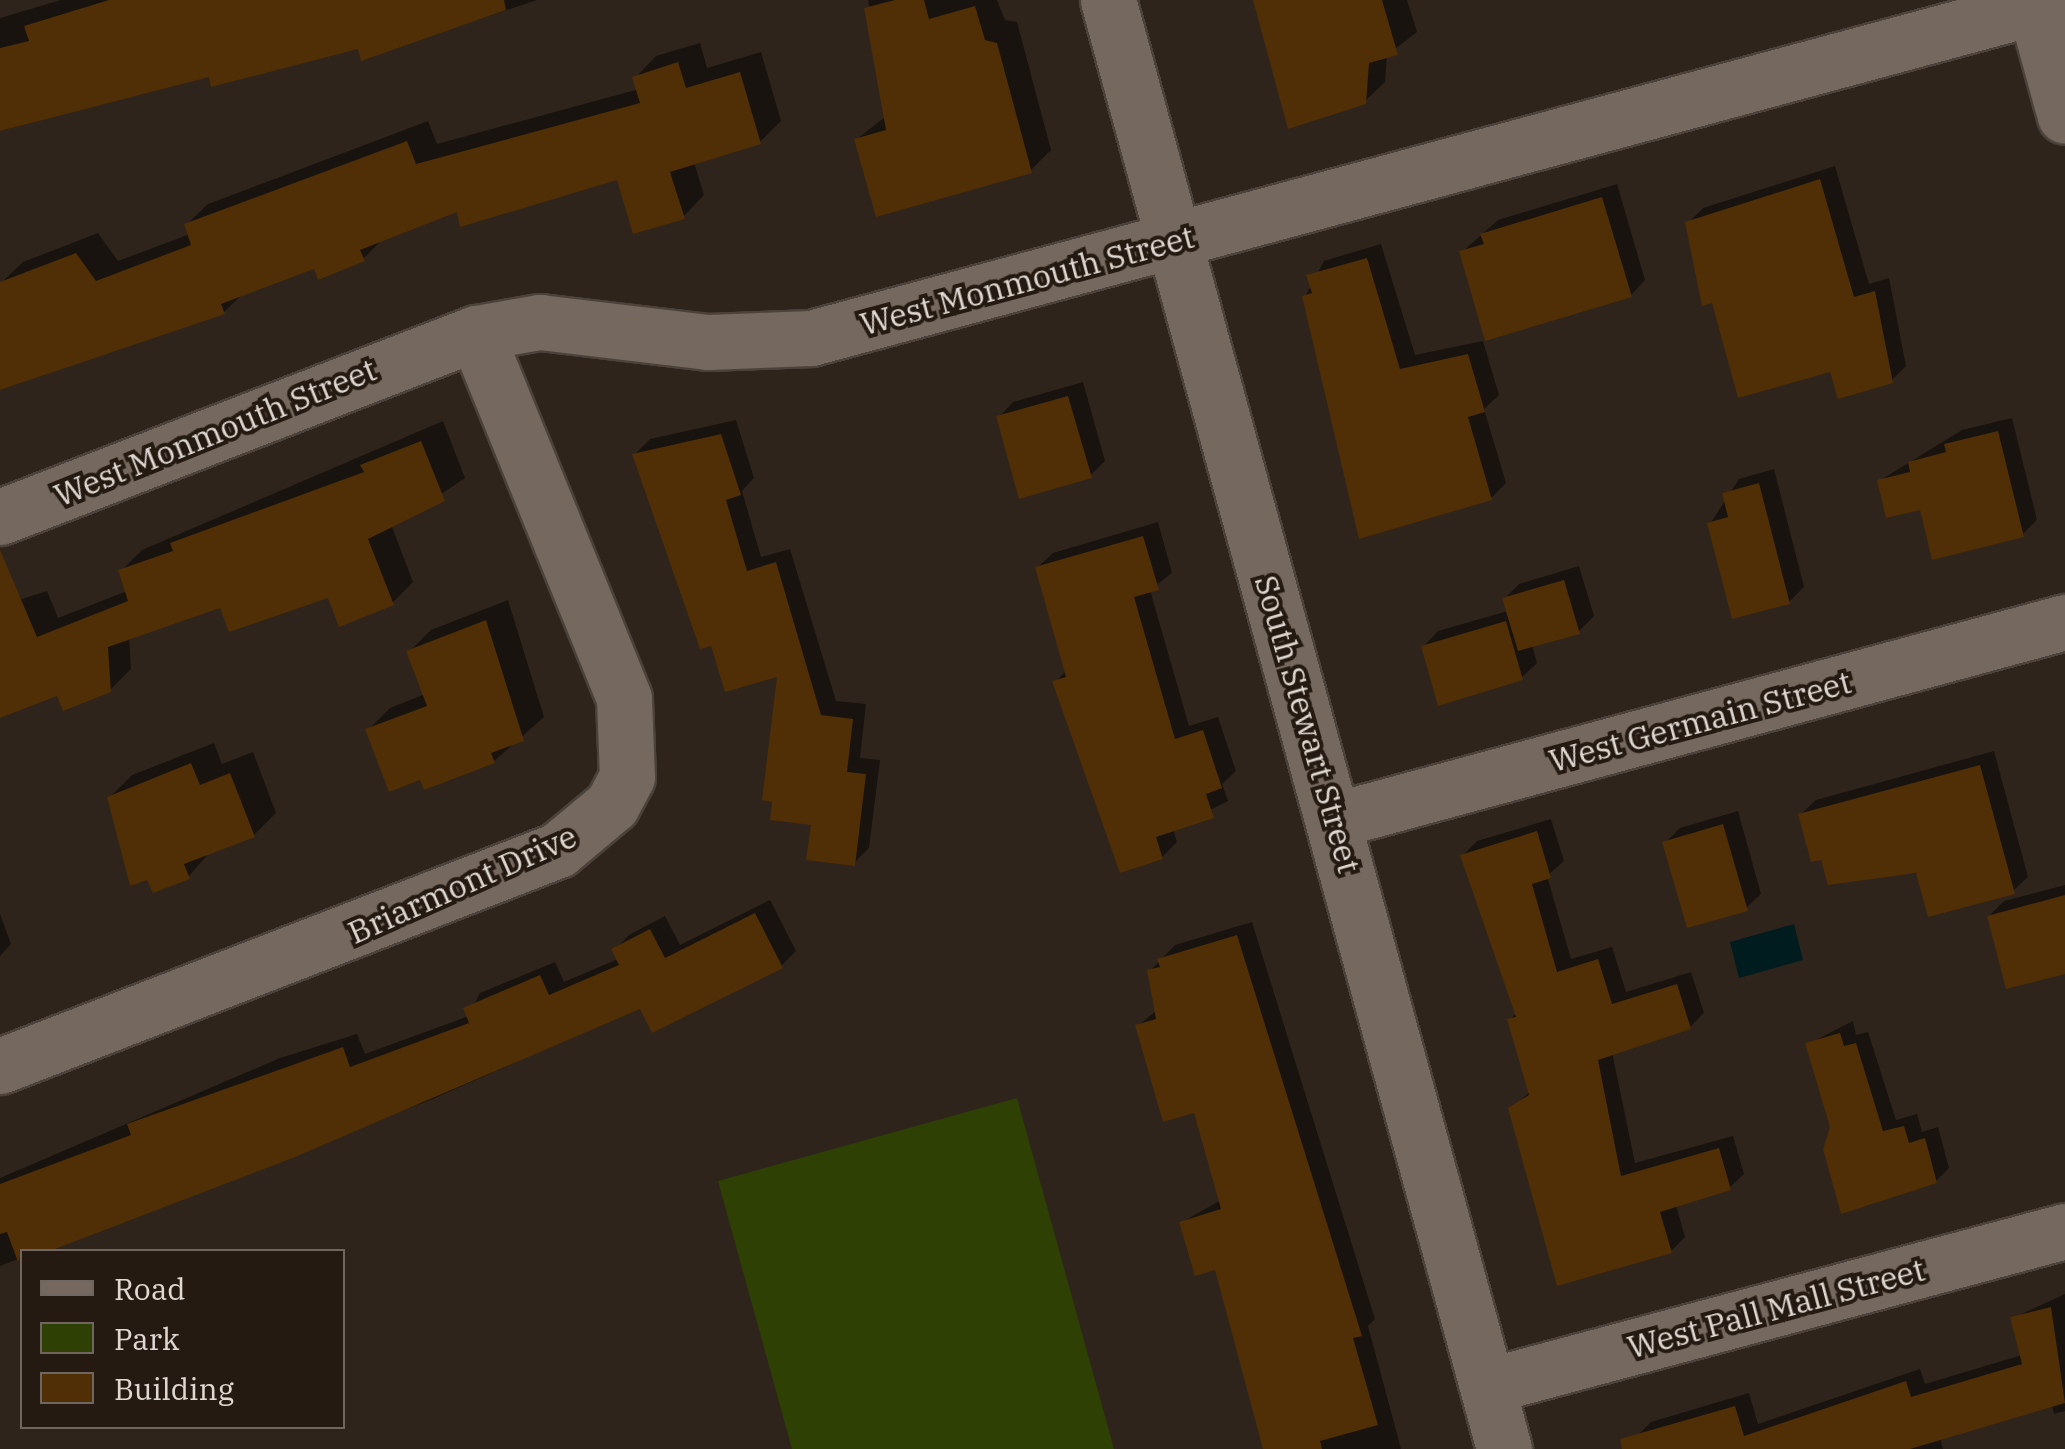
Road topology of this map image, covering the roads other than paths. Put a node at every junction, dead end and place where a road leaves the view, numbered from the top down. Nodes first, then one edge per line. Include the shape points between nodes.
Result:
1 (1108, 0) edge
2 (2043, 2) edge
3 (2065, 116) edge
4 (1174, 240) junction
5 (476, 334) junction
6 (0, 517) edge
7 (2065, 622) edge
8 (1335, 820) junction
9 (0, 1066) edge
10 (2065, 1231) edge
11 (1487, 1386) junction
12 (1504, 1449) edge

1 - 4 street, South Stewart Street
2 - 3 street
2 - 4 street, West Monmouth Street
4 - 5 street, West Monmouth Street via 812,338 708,342 540,322
4 - 8 street, South Stewart Street
5 - 6 street, West Monmouth Street
5 - 9 street, Briarmont Drive via 624,698 627,778 612,805 558,850
7 - 8 street, West Germain Street
8 - 11 street, South Stewart Street
10 - 11 street, West Pall Mall Street
11 - 12 street, South Stewart Street

